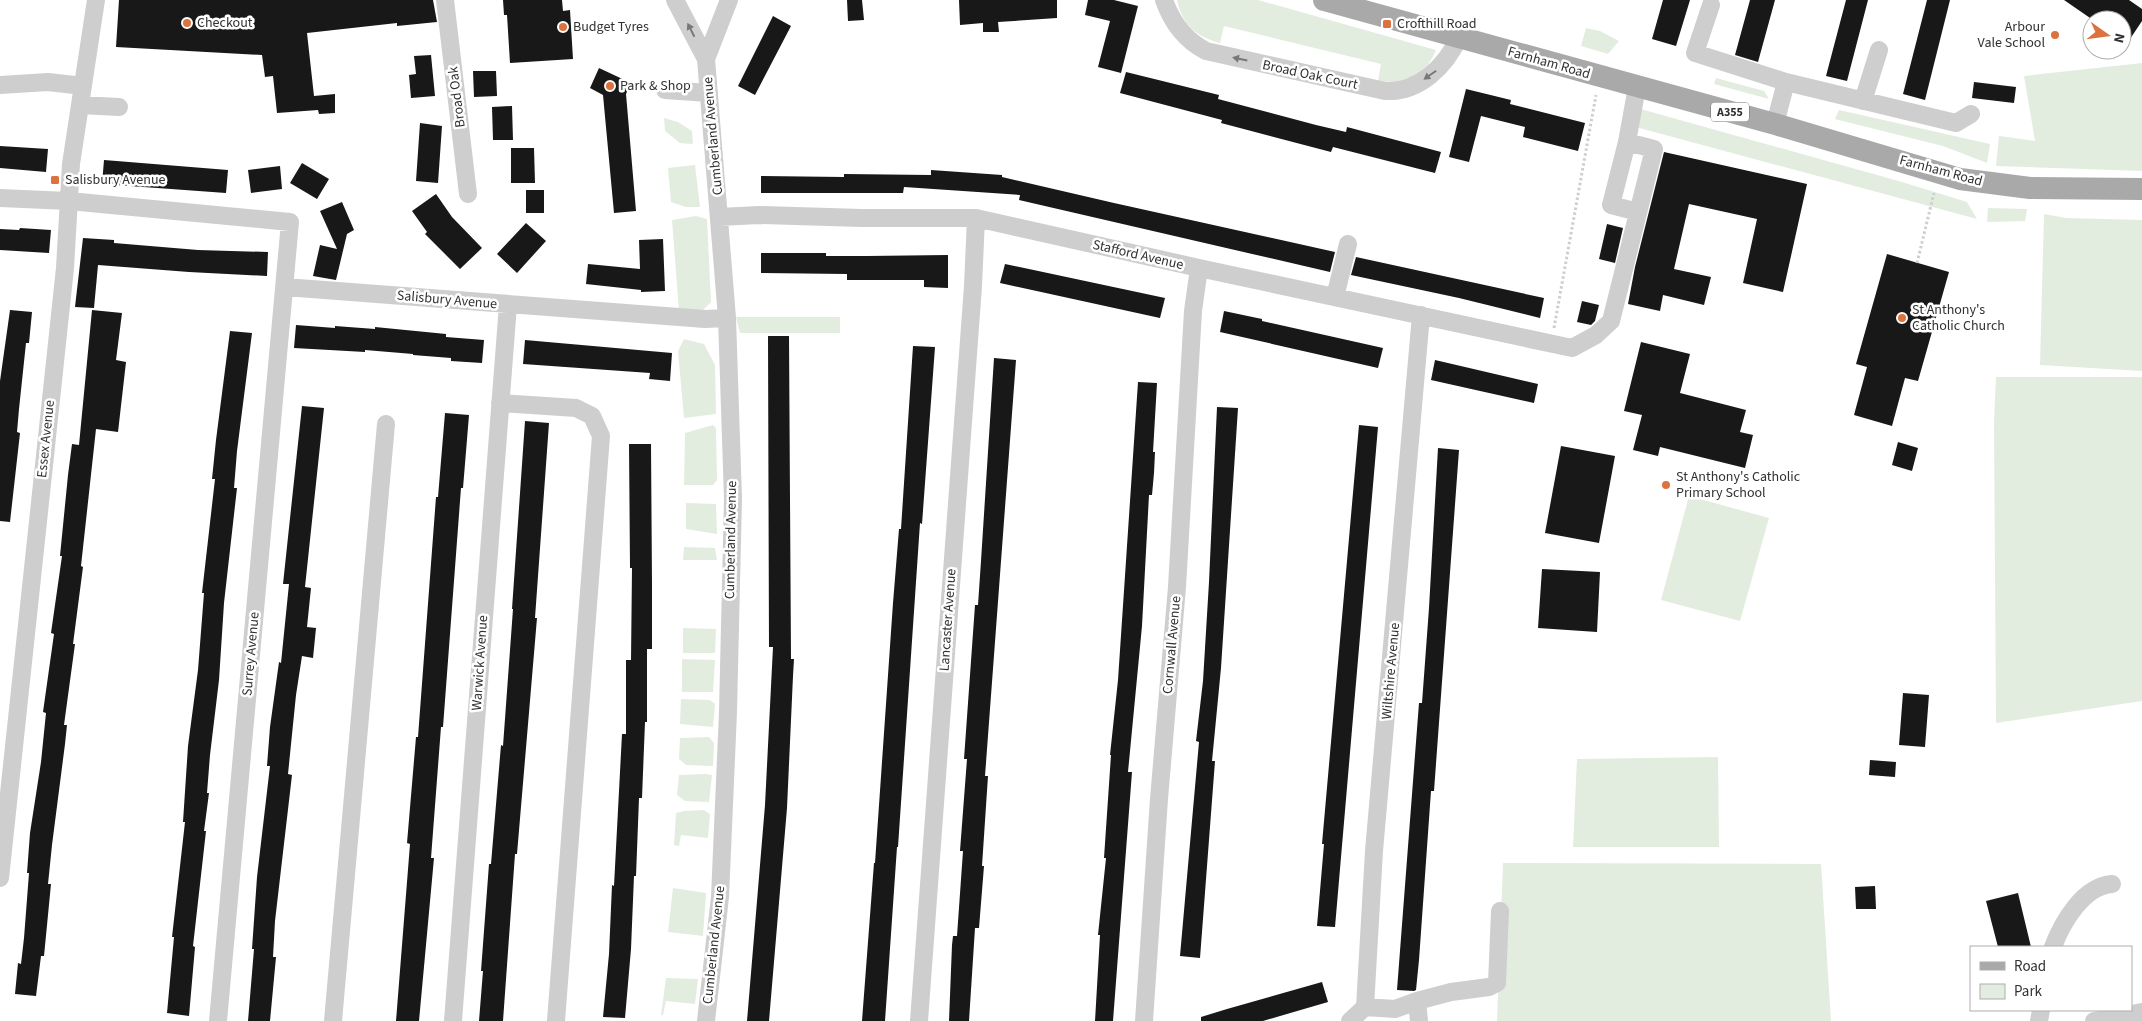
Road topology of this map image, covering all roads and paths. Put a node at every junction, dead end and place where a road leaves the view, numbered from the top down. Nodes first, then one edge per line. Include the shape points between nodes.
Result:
1 (96, 0) edge
2 (446, 0) edge
3 (675, 0) edge
4 (729, 0) edge
5 (1164, 0) edge
6 (1324, 0) edge
7 (1711, 5) dead end
8 (1459, 37) junction
9 (1879, 50) dead end
10 (706, 60) junction
11 (1786, 82) junction
12 (0, 85) edge
13 (83, 86) junction
14 (1637, 87) junction
15 (665, 90) dead end
16 (1597, 91) dead end
17 (709, 93) junction
18 (1863, 101) junction
19 (80, 105) junction
20 (119, 107) dead end
21 (1971, 114) dead end
22 (1775, 124) junction
23 (1627, 142) junction
24 (1939, 172) junction
25 (2142, 189) edge
26 (468, 194) dead end
27 (0, 198) edge
28 (69, 201) junction
29 (1638, 212) junction
30 (720, 217) junction
31 (976, 218) junction
32 (1348, 244) dead end
33 (1918, 263) dead end
34 (1199, 268) junction
35 (284, 287) junction
36 (1334, 297) junction
37 (508, 305) junction
38 (1421, 315) junction
39 (727, 318) junction
40 (1551, 343) junction
41 (500, 403) junction
42 (386, 424) dead end
43 (0, 878) edge
44 (2112, 884) dead end
45 (1500, 911) dead end
46 (2053, 946) edge
47 (1417, 1001) junction
48 (1364, 1007) junction
49 (2142, 1012) edge
50 (218, 1021) edge
51 (333, 1021) edge
52 (453, 1021) edge
53 (556, 1021) edge
54 (706, 1021) edge
55 (919, 1021) edge
56 (1144, 1021) edge
57 (1350, 1021) edge
58 (1419, 1021) edge
59 (2094, 1021) edge

1 - 13 street, Essex Avenue
2 - 26 street, Broad Oak
10 -> 3 street, Cumberland Avenue
4 - 10 street, Cumberland Avenue
8 -> 5 street, Broad Oak Court via 1448,60 1432,75 1403,89 1385,91 1206,51 1184,36
6 - 8 main road, Farnham Road / A355
7 - 11 street via 1695,53
8 - 14 main road, Farnham Road / A355
9 - 18 street
10 - 17 street, Cumberland Avenue
11 - 18 street
11 - 22 street
12 - 13 street via 48,82
13 - 19 street, Essex Avenue
14 - 22 main road, Farnham Road / A355
14 - 23 street
15 - 17 street
16 - 40 path
17 - 30 street, Cumberland Avenue
18 - 21 street via 1956,123
19 - 20 street
19 - 28 street, Essex Avenue
22 - 24 main road, Farnham Road / A355
23 - 29 street, Stafford Avenue via 1654,149
23 - 29 street via 1611,205
24 - 25 main road, Farnham Road / A355 via 1960,179 2030,188
24 - 33 path
27 - 28 street
28 - 35 street via 290,222
28 - 43 street, Essex Avenue via 65,268
29 - 40 street, Stafford Avenue via 1611,321 1596,335 1572,348
30 - 31 street, Stafford Avenue
30 - 39 street, Cumberland Avenue
31 - 34 street, Stafford Avenue
31 - 55 street, Lancaster Avenue
32 - 36 street
34 - 36 street, Stafford Avenue
34 - 56 street, Cornwall Avenue via 1193,311 1177,587
35 - 37 street, Salisbury Avenue
35 - 50 street, Surrey Avenue
36 - 38 street, Stafford Avenue
37 - 39 street, Salisbury Avenue
37 - 41 street, Warwick Avenue
38 - 40 street, Stafford Avenue
38 - 48 street, Wiltshire Avenue via 1374,851
39 - 54 street, Cumberland Avenue via 733,499 728,712 720,897
41 - 52 street, Warwick Avenue
41 - 53 street via 576,408 592,416 601,436
42 - 51 street
44 - 46 street via 2094,889 2081,902 2066,920
45 - 47 street via 1497,983 1489,988 1451,992
47 - 48 street via 1395,1009
47 - 58 street
48 - 57 street
49 - 59 street

